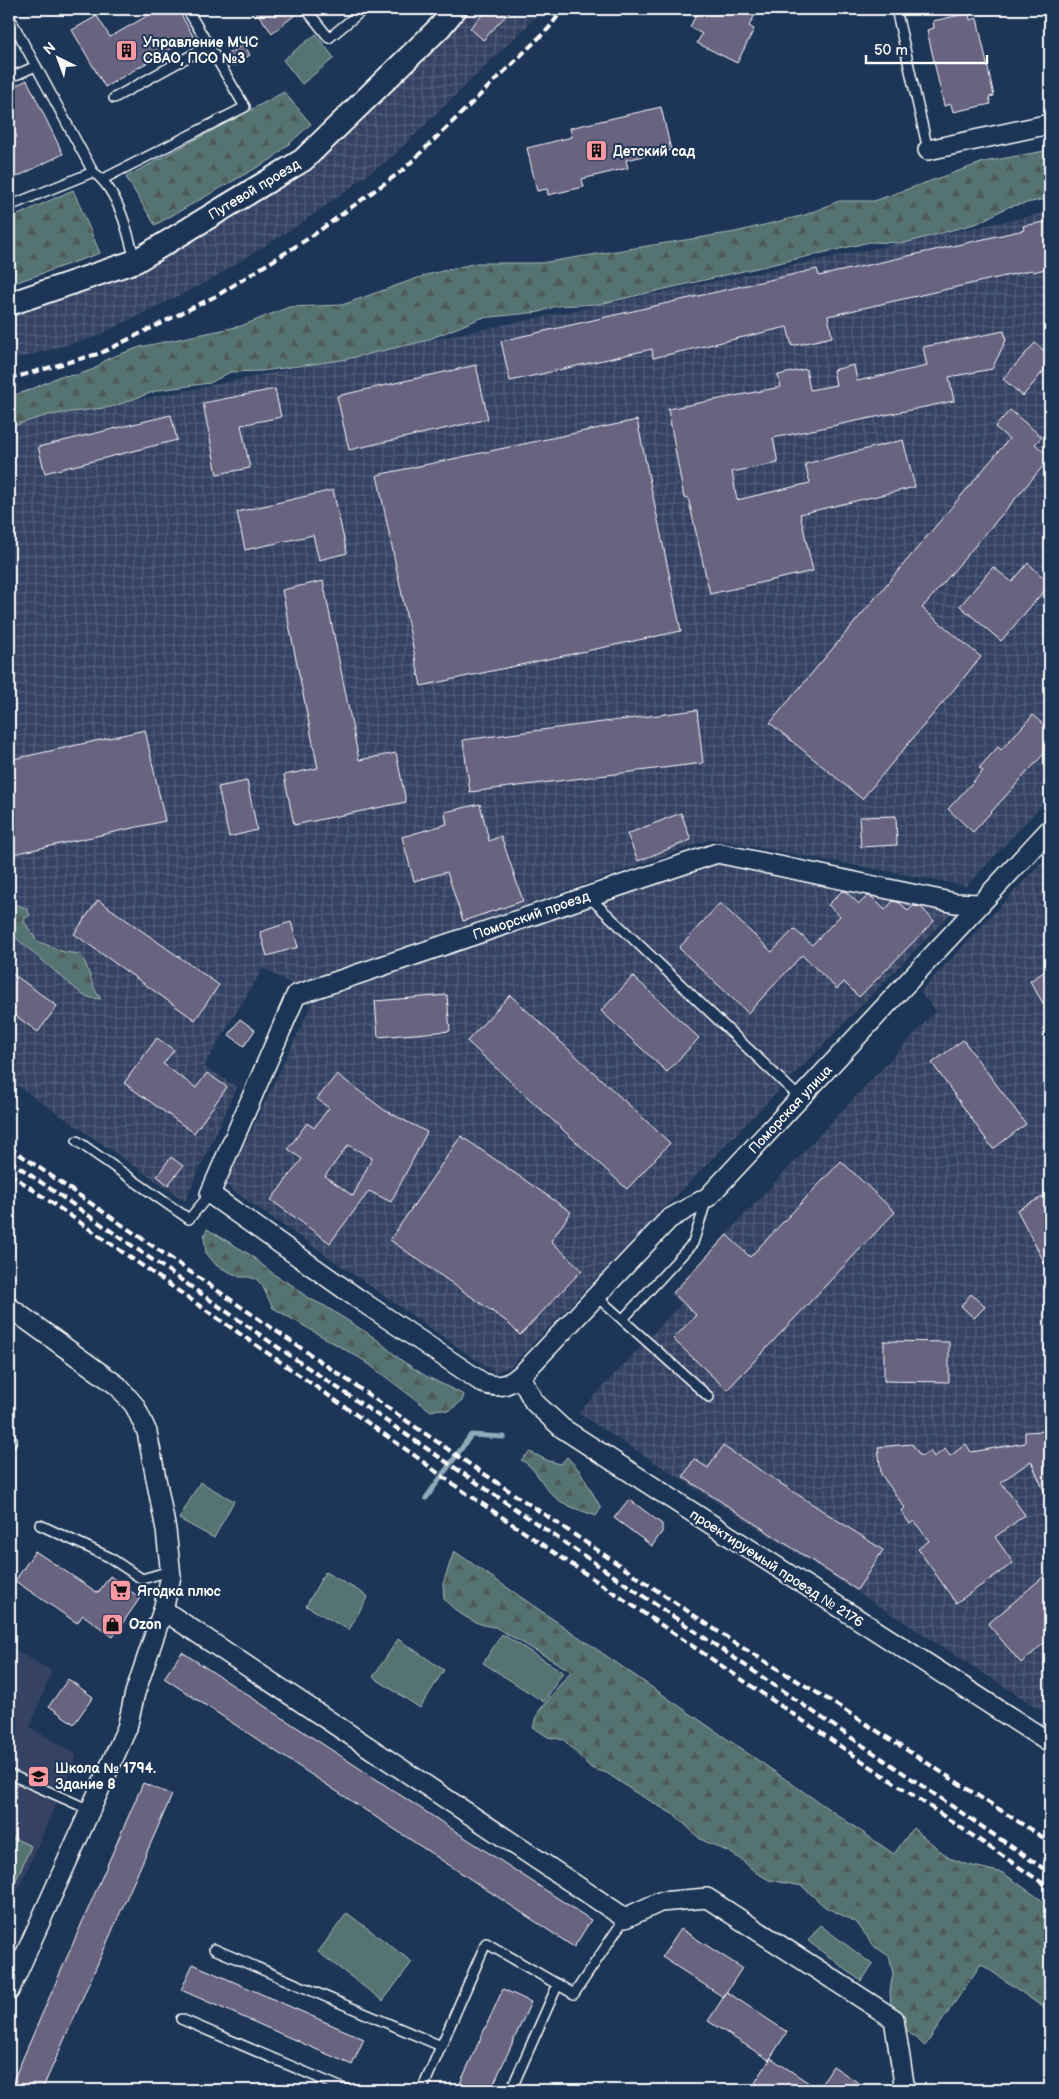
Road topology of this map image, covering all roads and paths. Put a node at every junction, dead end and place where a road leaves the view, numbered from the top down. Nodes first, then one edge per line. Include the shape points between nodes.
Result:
1 (187, 9) edge
2 (306, 9) edge
3 (364, 9) edge
4 (455, 9) edge
5 (896, 9) edge
6 (9, 16) edge
7 (208, 46) junction
8 (36, 66) junction
9 (9, 78) edge
10 (114, 98) dead end
11 (1050, 124) edge
12 (928, 150) joint
13 (93, 172) junction
14 (103, 179) junction
15 (9, 206) edge
16 (136, 261) junction
17 (9, 304) edge
18 (1050, 829) edge
19 (588, 896) junction
20 (980, 904) junction
21 (800, 1098) junction
22 (77, 1141) dead end
23 (210, 1194) junction
24 (708, 1197) junction
25 (596, 1296) junction
26 (9, 1307) edge
27 (623, 1320) junction
28 (520, 1376) junction
29 (709, 1398) dead end
30 (9, 1437) edge
31 (9, 1445) edge
32 (40, 1525) dead end
33 (170, 1571) junction
34 (163, 1610) junction
35 (1050, 1743) edge
36 (9, 1774) edge
37 (90, 1810) junction
38 (625, 1918) junction
39 (214, 1949) dead end
40 (558, 1984) junction
41 (9, 1991) edge
42 (181, 2019) dead end
43 (441, 2046) junction
44 (347, 2090) edge
45 (422, 2090) edge
46 (511, 2090) edge
47 (905, 2090) edge

1 - 7 lane
2 - 3 lane via 329,38
4 - 16 street, Путевой проезд via 303,160
5 - 12 lane
6 - 8 lane
7 - 10 lane
7 - 14 lane via 245,108
8 - 9 lane
8 - 13 lane
11 - 12 street
13 - 14 lane
13 - 15 lane
14 - 16 lane via 127,225
16 - 17 street, Путевой проезд
18 - 20 street, Поморская улица
19 - 20 street, Поморский проезд via 717,853 955,903
19 - 21 lane
19 - 23 street, Поморский проезд via 296,995
20 - 21 street, Поморская улица
21 - 24 street, Поморская улица
22 - 23 lane via 189,1219
23 - 28 street via 483,1384 506,1386
24 - 25 street, Поморская улица via 669,1219
24 - 27 lane via 693,1243
25 - 27 lane
25 - 28 street, Поморская улица
26 - 33 street via 118,1386 135,1406 147,1432 166,1530
27 - 29 lane
28 - 35 street, проектируемый проезд № 2176 via 534,1402 562,1428
30 - 31 lane via 12,1440
32 - 33 lane via 109,1557 142,1579
33 - 34 street
34 - 37 street via 135,1692 127,1728
34 - 38 street
36 - 37 lane
37 - 41 street
38 - 40 lane via 574,1994
38 - 47 street via 660,1902 707,1898 894,2019
39 - 43 lane
40 - 43 lane via 486,1943
40 - 46 lane
42 - 44 lane
43 - 45 lane

